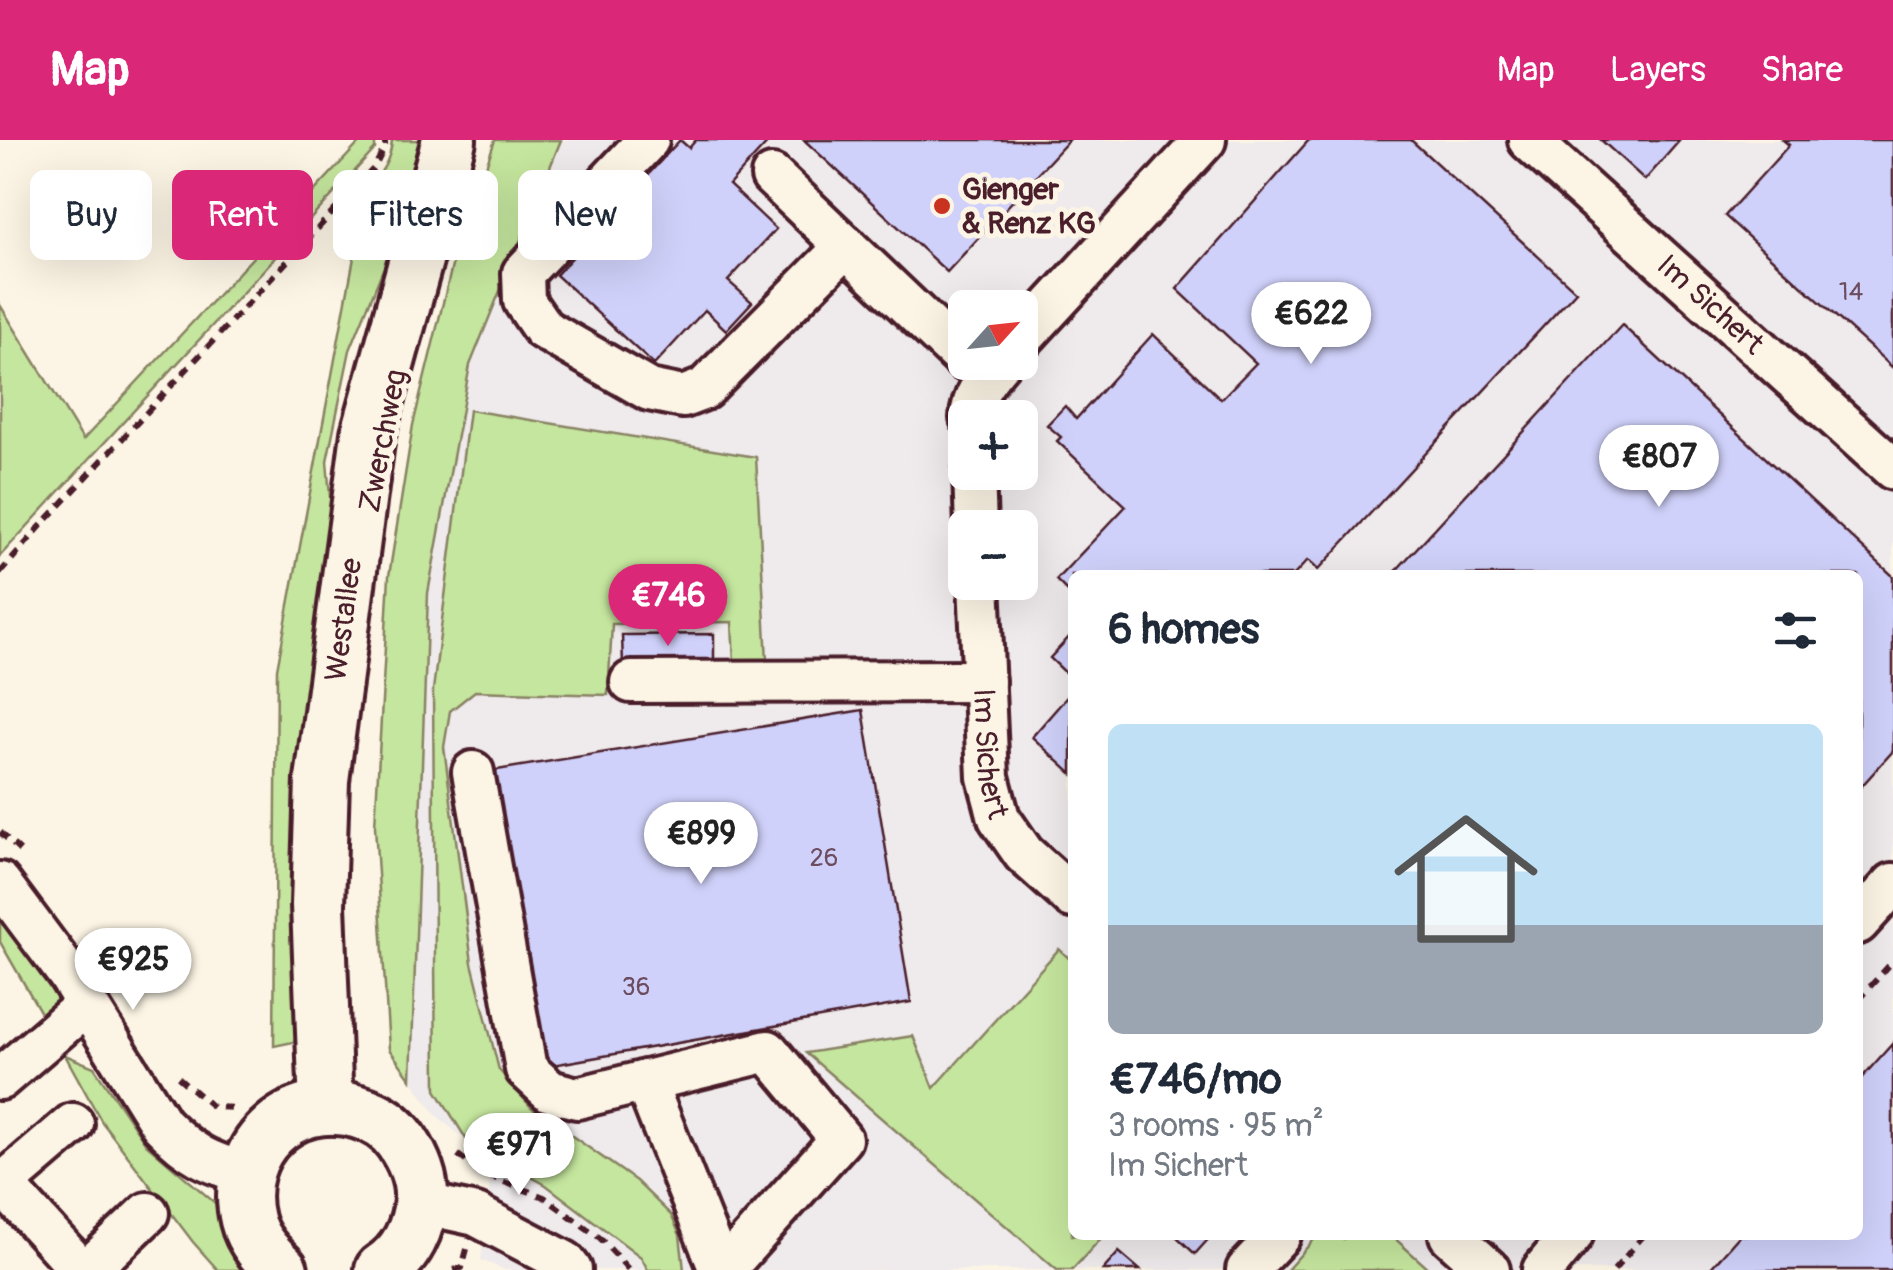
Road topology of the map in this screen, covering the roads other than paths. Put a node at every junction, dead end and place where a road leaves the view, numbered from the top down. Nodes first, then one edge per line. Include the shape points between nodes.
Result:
1 (449, 140) edge
2 (648, 140) edge
3 (1205, 140) edge
4 (1529, 140) edge
5 (772, 176) dead end
6 (846, 246) junction
7 (1038, 321) edge
8 (948, 338) edge
9 (1893, 469) edge
10 (980, 600) edge
11 (984, 681) junction
12 (630, 682) dead end
13 (473, 772) dead end
14 (12, 870) edge
15 (1893, 884) edge
16 (1068, 893) edge
17 (1863, 917) edge
18 (86, 1005) junction
19 (0, 1079) edge
20 (645, 1081) junction
21 (326, 1108) junction
22 (74, 1124) dead end
23 (247, 1174) junction
24 (2, 1183) edge
25 (420, 1203) junction
26 (148, 1213) dead end
27 (1275, 1240) edge
28 (1456, 1240) edge
29 (1568, 1240) edge
30 (85, 1270) edge
31 (282, 1270) edge
32 (382, 1270) edge
33 (571, 1270) edge
34 (722, 1270) edge
35 (1247, 1270) edge
36 (1489, 1270) edge
37 (1543, 1270) edge

1 - 21 main road, Westallee via 368,434 322,780 318,905
2 - 6 street via 524,273 524,300 543,329 649,390 683,397 704,389
3 - 7 street
4 - 9 street, Im Sichert
5 - 6 street
6 - 8 street
10 - 11 street, Im Sichert
11 - 12 street
11 - 16 street, Im Sichert via 988,777 1000,818 1024,854
13 - 20 street via 526,1069 550,1091 578,1098
14 - 18 street
15 - 17 street
18 - 19 street
18 - 23 street via 161,1124 210,1163
20 - 34 street
20 - 34 street via 768,1051 841,1139
21 - 23 main road via 286,1119 263,1139
21 - 25 main road via 372,1116 397,1134 414,1159
22 - 24 street
23 - 31 main road via 248,1224
24 - 30 street
25 - 32 main road via 409,1242
25 - 33 street via 476,1215
26 - 30 street
27 - 35 street
28 - 36 street
29 - 37 street

